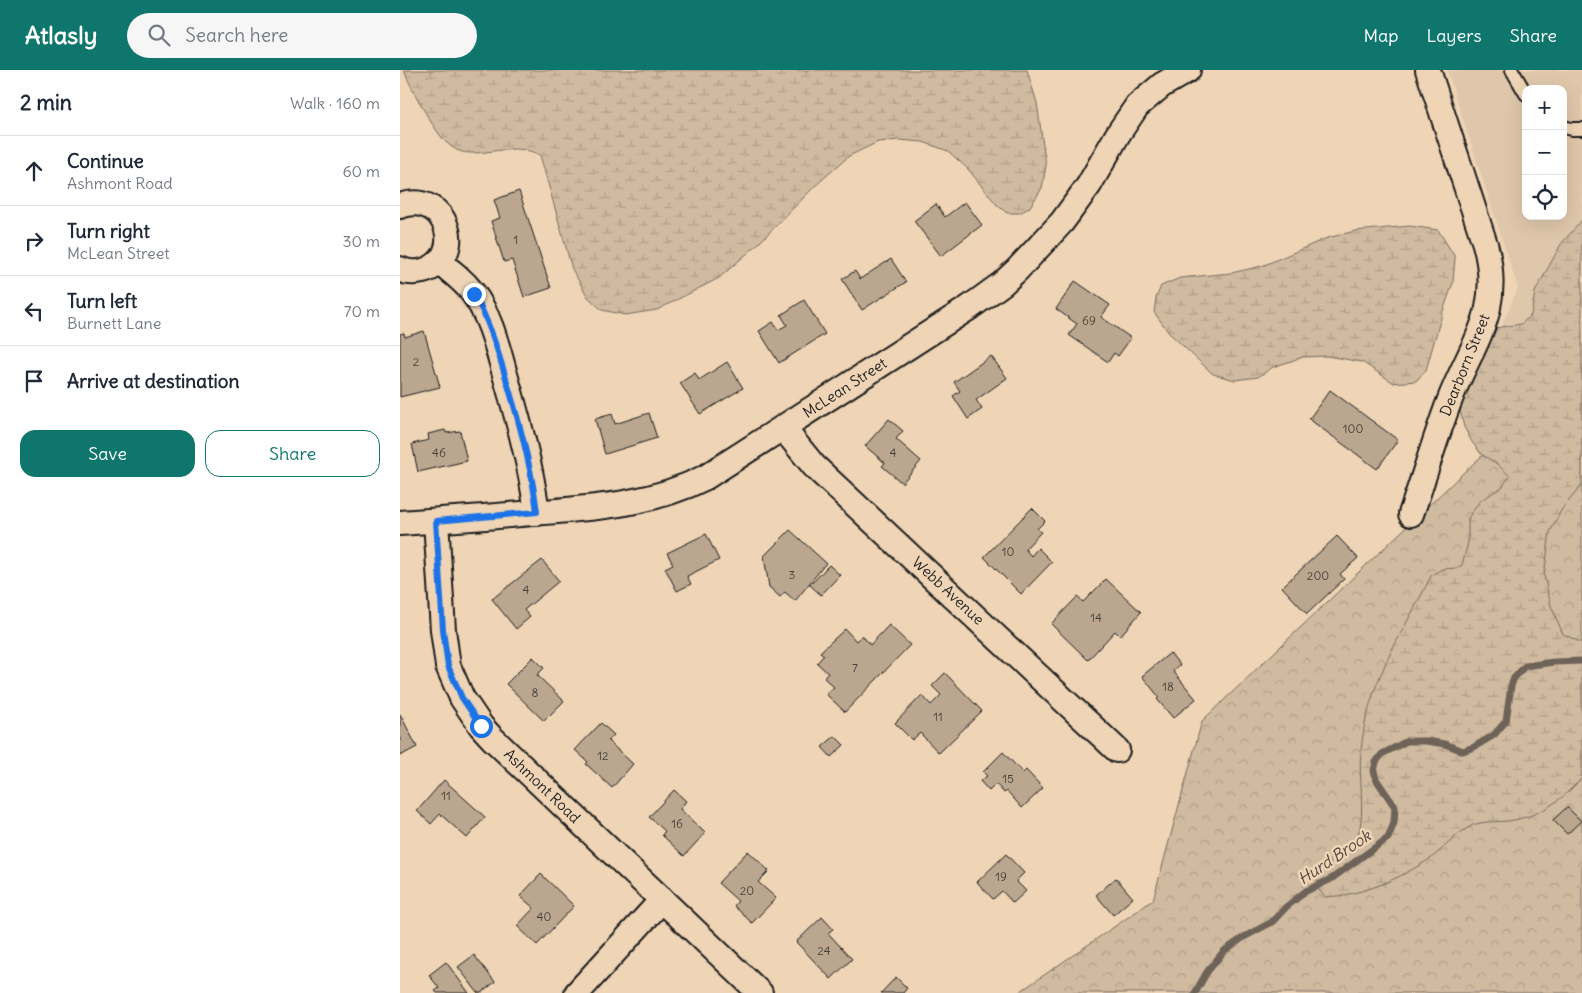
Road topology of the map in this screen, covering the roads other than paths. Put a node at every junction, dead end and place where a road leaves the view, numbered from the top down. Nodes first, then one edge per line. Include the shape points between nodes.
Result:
1 (1188, 70) edge
2 (1428, 70) edge
3 (1512, 70) edge
4 (1522, 87) edge
5 (1567, 127) edge
6 (1582, 129) edge
7 (400, 206) edge
8 (439, 262) junction
9 (400, 269) edge
10 (783, 428) junction
11 (537, 512) junction
12 (1412, 514) dead end
13 (436, 521) junction
14 (400, 524) edge
15 (1117, 750) dead end
16 (662, 900) junction
17 (576, 993) edge
18 (760, 993) edge

1 - 10 street, McLean Street via 1162,85 1137,106 1076,204 1047,240 1003,283
2 - 12 street, Dearborn Street via 1489,259 1490,298 1484,325 1449,402
3 - 4 lane
5 - 6 lane
7 - 8 street via 416,203 428,206 443,218 449,241
8 - 9 street via 416,273
8 - 11 street via 456,274 474,294 490,326 525,444
10 - 11 street, McLean Street via 706,477 672,493 634,502
10 - 15 street, Webb Avenue via 814,466
11 - 13 street, McLean Street
13 - 14 street, McLean Street
13 - 16 street, Ashmont Road via 445,648 448,666 462,698 492,738
16 - 17 street
16 - 18 street, Ashmont Road

